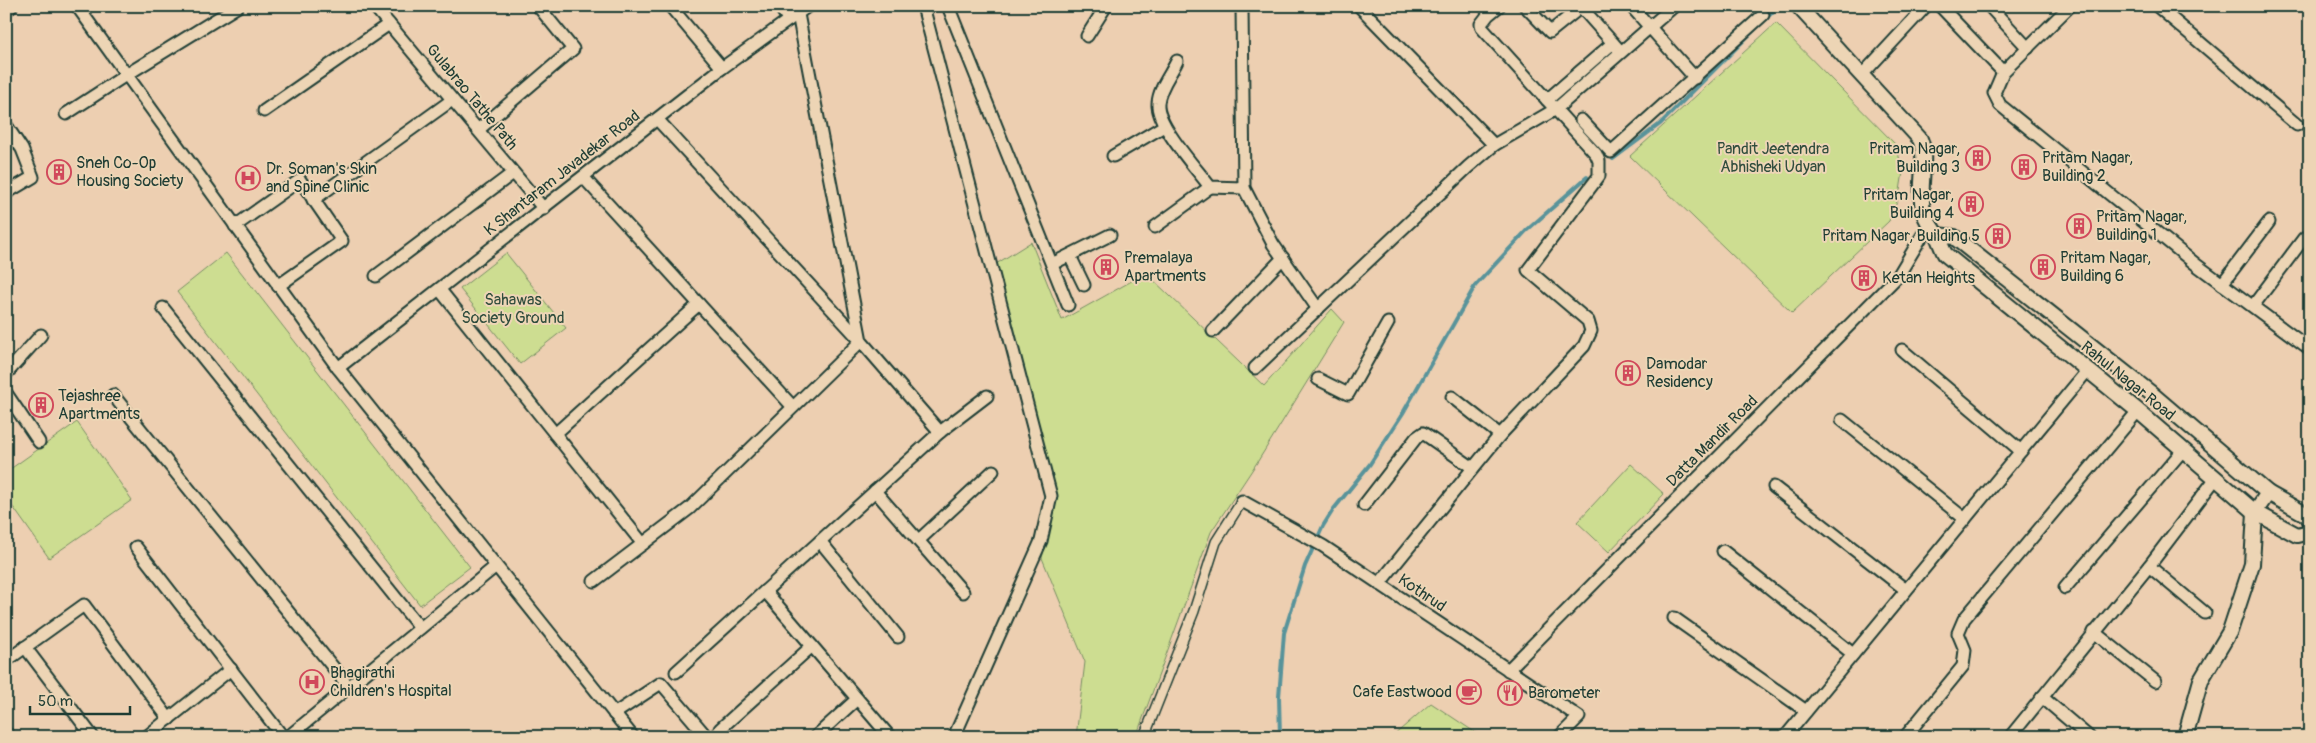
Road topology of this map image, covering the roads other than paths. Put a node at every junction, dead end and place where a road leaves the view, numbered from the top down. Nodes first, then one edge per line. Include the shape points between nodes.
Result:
1 (10, 6) edge
2 (77, 6) edge
3 (238, 6) edge
4 (374, 6) edge
5 (538, 6) edge
6 (670, 6) edge
7 (779, 6) edge
8 (808, 6) edge
9 (923, 6) edge
10 (948, 6) edge
11 (1106, 6) edge
12 (1242, 6) edge
13 (1359, 6) edge
14 (1499, 6) edge
15 (1525, 6) edge
16 (1631, 6) edge
17 (1674, 6) edge
18 (1798, 6) edge
19 (1926, 6) edge
20 (1940, 6) edge
21 (1989, 6) edge
22 (2070, 6) edge
23 (2158, 6) edge
24 (6, 8) edge
25 (1763, 14) dead end
26 (793, 17) junction
27 (389, 24) junction
28 (1649, 27) junction
29 (1087, 36) dead end
30 (1617, 47) junction
31 (2028, 48) junction
32 (1177, 61) dead end
33 (722, 68) junction
34 (2003, 72) junction
35 (126, 75) junction
36 (1861, 76) junction
37 (1695, 78) junction
38 (452, 100) junction
39 (1547, 100) junction
40 (1556, 109) junction
41 (264, 111) dead end
42 (66, 114) dead end
43 (657, 119) junction
44 (1580, 120) dead end
45 (6, 125) edge
46 (2297, 125) dead end
47 (1164, 126) junction
48 (478, 130) junction
49 (1494, 145) junction
50 (1113, 156) dead end
51 (513, 173) junction
52 (584, 178) junction
53 (1210, 187) junction
54 (1244, 188) junction
55 (6, 192) edge
56 (313, 200) junction
57 (544, 209) junction
58 (2269, 222) dead end
59 (236, 226) junction
60 (1155, 226) dead end
61 (1932, 230) junction
62 (1110, 234) dead end
63 (2304, 238) dead end
64 (1070, 256) junction
65 (1283, 258) junction
66 (1052, 264) junction
67 (376, 276) dead end
68 (2222, 284) junction
69 (1084, 285) dead end
70 (278, 286) junction
71 (440, 290) junction
72 (699, 304) junction
73 (1068, 305) dead end
74 (2252, 306) junction
75 (163, 308) dead end
76 (1318, 309) junction
77 (1388, 324) dead end
78 (1213, 331) dead end
79 (41, 335) dead end
80 (861, 341) junction
81 (2310, 349) edge
82 (1902, 350) dead end
83 (338, 368) junction
84 (1255, 368) dead end
85 (2087, 371) junction
86 (6, 374) edge
87 (1318, 379) dead end
88 (6, 393) edge
89 (113, 395) dead end
90 (987, 396) dead end
91 (1452, 396) dead end
92 (793, 407) junction
93 (2138, 411) junction
94 (1842, 420) dead end
95 (940, 432) junction
96 (555, 434) junction
97 (1500, 435) junction
98 (39, 442) dead end
99 (2183, 450) junction
100 (2021, 451) junction
101 (1473, 468) junction
102 (993, 471) dead end
103 (2216, 478) junction
104 (1774, 487) dead end
105 (875, 491) junction
106 (2268, 493) junction
107 (1242, 501) joint
108 (1364, 506) dead end
109 (2255, 512) junction
110 (1964, 519) junction
111 (2310, 520) edge
112 (2310, 532) edge
113 (919, 540) junction
114 (820, 542) junction
115 (642, 544) junction
116 (136, 547) dead end
117 (1723, 551) dead end
118 (496, 566) junction
119 (2149, 566) junction
120 (594, 581) dead end
121 (1379, 584) junction
122 (2065, 588) dead end
123 (1906, 590) junction
124 (765, 591) junction
125 (963, 592) dead end
126 (2205, 612) dead end
127 (1674, 618) dead end
128 (420, 628) junction
129 (2094, 632) junction
130 (898, 637) dead end
131 (812, 646) junction
132 (25, 647) junction
133 (1853, 654) junction
134 (6, 661) edge
135 (231, 669) junction
136 (1508, 670) junction
137 (676, 672) dead end
138 (2155, 681) dead end
139 (349, 686) junction
140 (2042, 697) junction
141 (857, 699) junction
142 (1806, 711) junction
143 (614, 714) junction
144 (169, 719) junction
145 (720, 729) dead end
146 (6, 733) edge
147 (9, 737) edge
148 (93, 737) edge
149 (146, 737) edge
150 (283, 737) edge
151 (288, 737) edge
152 (632, 737) edge
153 (707, 737) edge
154 (815, 737) edge
155 (890, 737) edge
156 (954, 737) edge
157 (1144, 737) edge
158 (1559, 737) edge
159 (1785, 737) edge
160 (1905, 737) edge
161 (2010, 737) edge
162 (2089, 737) edge
163 (2184, 737) edge

1 - 24 street
2 - 35 street
3 - 35 street
4 - 27 street, Gulabrao Tathe Path
5 - 48 street via 573,49
6 - 33 street
7 - 26 street
8 - 26 street, K Shantaram Javadekar Road
9 - 156 street via 1051,496 1041,541
10 - 66 street
11 - 29 street
12 - 54 street
13 - 49 street
14 - 39 street via 1481,24 1482,28
15 - 30 street via 1550,32 1581,8
16 - 28 street
17 - 28 street
18 - 36 street
19 - 36 street
20 - 34 street
21 - 31 street
22 - 31 street
23 - 46 street
25 - 37 street
26 - 33 street, K Shantaram Javadekar Road
26 - 80 street
27 - 38 street, Gulabrao Tathe Path
27 - 41 street
28 - 30 street
28 - 37 street
30 - 39 street
30 - 40 street
31 - 34 street
32 - 47 street via 1160,93 1159,113
33 - 43 street, K Shantaram Javadekar Road
34 - 68 street via 1994,93 2000,105
35 - 42 street
35 - 59 street
36 - 61 street via 1920,139 1924,150 1921,194
37 - 44 street via 1610,152
38 - 48 street, Gulabrao Tathe Path
38 - 56 street
39 - 40 street
40 - 49 street
40 - 97 street via 1596,154 1599,176 1528,270 1588,322 1591,331 1584,346
43 - 52 street, K Shantaram Javadekar Road
43 - 80 street
45 - 55 street via 22,149 34,177
47 - 50 street
47 - 53 street
48 - 51 street, Gulabrao Tathe Path
49 - 76 street
51 - 57 street, Gulabrao Tathe Path
51 - 67 street
52 - 57 street, K Shantaram Javadekar Road
52 - 72 street
53 - 54 street
53 - 60 street
54 - 65 street
56 - 59 street via 300,180
56 - 70 street via 342,241
57 - 71 street, K Shantaram Javadekar Road
58 - 68 street
59 - 70 street
61 - 85 street, Rahul Nagar Road via 1945,254
61 - 106 street, Rahul Nagar Road via 1954,237 2152,394
61 - 136 street, Datta Mandir Road via 1898,276
62 - 64 street
63 - 74 street
64 - 66 street
64 - 69 street
65 - 76 street
65 - 78 street
66 - 73 street
68 - 74 street
70 - 83 street
71 - 83 street, K Shantaram Javadekar Road
71 - 96 street
72 - 92 street
72 - 96 street
74 - 81 street
75 - 128 street
76 - 84 street
77 - 87 street via 1348,394
79 - 86 street
80 - 92 street
80 - 95 street
82 - 100 street
83 - 118 street
85 - 93 street, Rahul Nagar Road
85 - 100 street
88 - 98 street
89 - 139 street
90 - 95 street
91 - 97 street
92 - 115 street via 690,508
93 - 99 street, Rahul Nagar Road
93 - 160 street via 1964,619 1958,633 1965,650 1963,666
94 - 110 street
95 - 105 street
96 - 115 street
97 - 101 street
99 - 103 street, Rahul Nagar Road
99 - 122 street
100 - 110 street
101 - 108 street via 1423,432
101 - 121 street
102 - 113 street
103 - 109 street, Rahul Nagar Road
103 - 119 street
104 - 123 street
105 - 113 street
105 - 114 street
106 - 109 street
106 - 111 street, Rahul Nagar Road via 2307,515
107 - 121 street, Kothrud via 1323,546
107 - 157 street via 1216,542 1194,611
109 - 112 street, Rahul Nagar Road via 2297,535
109 - 163 street via 2252,564 2230,631 2201,680
110 - 123 street
113 - 125 street
114 - 124 street
114 - 130 street
115 - 120 street
116 - 135 street
117 - 133 street
118 - 128 street
118 - 143 street
119 - 126 street
119 - 129 street
121 - 136 street, Kothrud
123 - 133 street
124 - 131 street
124 - 137 street
127 - 142 street
128 - 139 street
129 - 138 street
129 - 140 street
131 - 141 street
131 - 145 street
132 - 134 street
132 - 144 street via 84,605
132 - 148 street
133 - 142 street
135 - 144 street
135 - 150 street
136 - 158 street, Kothrud via 1579,718
139 - 151 street
140 - 161 street
140 - 162 street
141 - 154 street
141 - 155 street
142 - 159 street
143 - 152 street
143 - 153 street via 660,683
144 - 149 street
146 - 147 street

